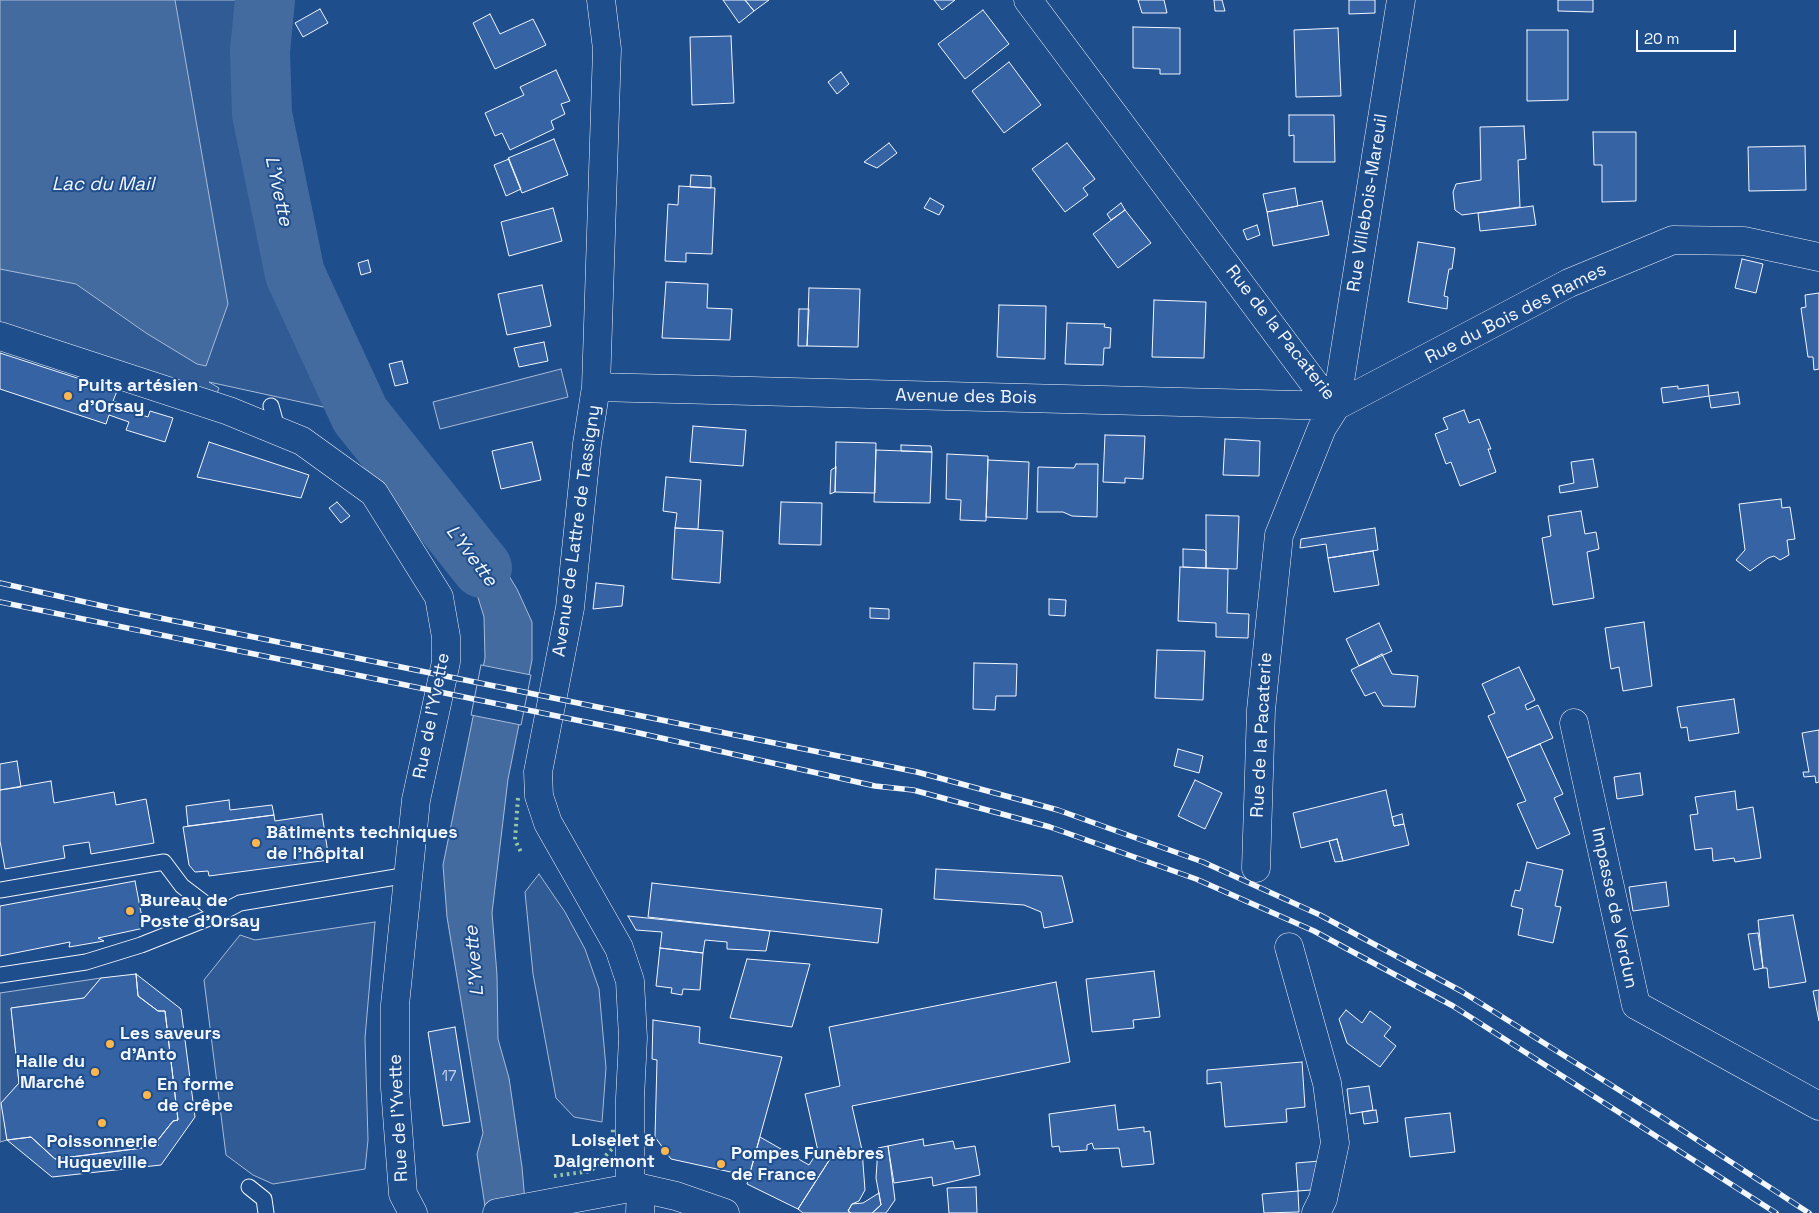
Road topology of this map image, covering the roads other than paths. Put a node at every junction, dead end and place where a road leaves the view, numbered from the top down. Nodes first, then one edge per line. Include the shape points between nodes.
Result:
1 (1028, 0) edge
2 (1401, 0) edge
3 (604, 1) edge
4 (1819, 257) edge
5 (0, 336) edge
6 (596, 387) junction
7 (1336, 406) junction
8 (1574, 723) dead end
9 (1256, 868) dead end
10 (408, 875) junction
11 (0, 890) edge
12 (219, 914) junction
13 (1289, 947) dead end
14 (0, 975) edge
15 (1819, 1106) edge
16 (249, 1187) dead end
17 (637, 1196) edge
18 (266, 1213) edge
19 (413, 1213) edge
20 (497, 1213) edge
21 (725, 1213) edge
22 (1316, 1213) edge

1 - 7 street, Rue de la Pacaterie via 1317,387
2 - 7 street, Rue Villebois-Mareuil
3 - 6 street, Avenue de Lattre de Tassigny via 606,75
4 - 7 street, Rue du Bois des Rames via 1744,241 1673,240 1569,283
5 - 10 street, Rue de l'Yvette via 220,408 274,419 374,493 440,597 446,637 446,662 416,800
6 - 7 street, Avenue des Bois
6 - 17 street, Avenue de Lattre de Tassigny via 570,608 538,772 539,796 548,824 619,948 630,981
7 - 9 street, Rue de la Pacaterie via 1322,428 1279,535 1261,710
8 - 15 street, Impasse de Verdun via 1636,1005
10 - 12 lane via 240,903
10 - 19 street, Rue de l'Yvette via 396,1005 395,1088 403,1194
11 - 12 lane via 164,862 182,886
12 - 14 lane via 141,945 86,962
13 - 22 street via 1327,1083 1335,1144 1323,1199
16 - 18 lane via 264,1199
17 - 20 street via 546,1203
17 - 21 street via 676,1196

